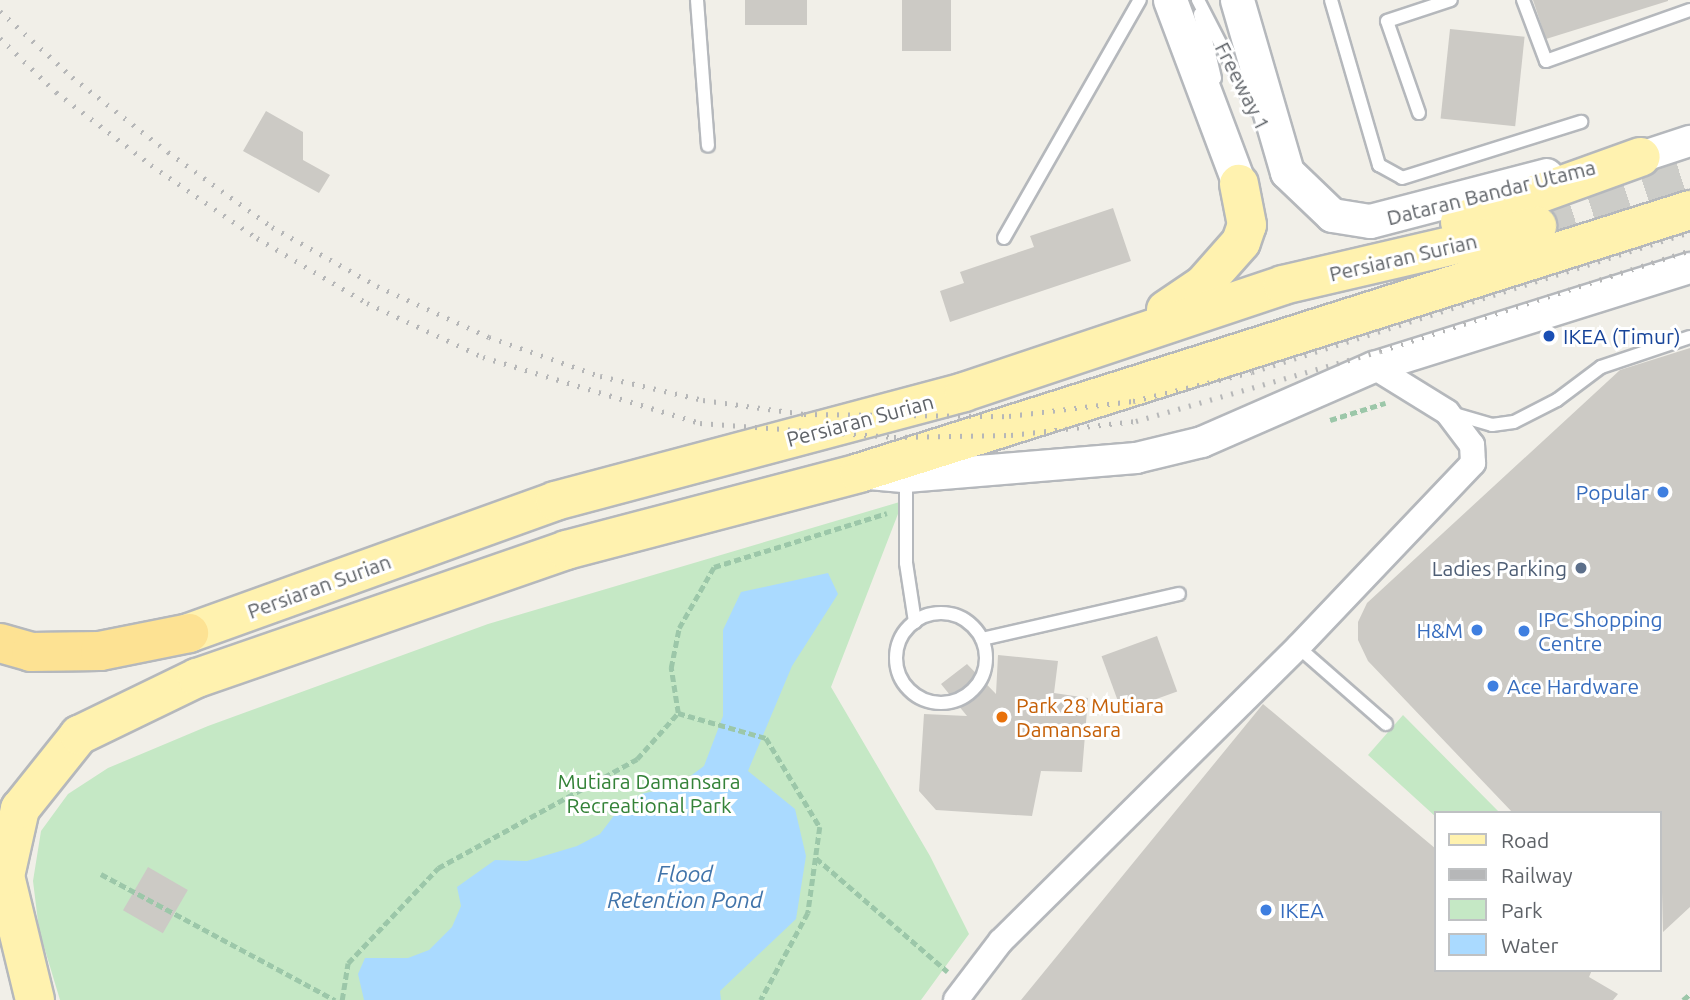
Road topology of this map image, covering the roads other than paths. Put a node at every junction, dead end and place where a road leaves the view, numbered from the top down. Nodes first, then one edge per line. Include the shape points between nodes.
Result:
1 (697, 0) edge
2 (1140, 0) edge
3 (1170, 0) edge
4 (1198, 0) edge
5 (1237, 0) edge
6 (1331, 0) edge
7 (1451, 0) edge
8 (1523, 0) edge
9 (1690, 10) edge
10 (1419, 113) dead end
11 (1581, 122) dead end
12 (1690, 141) edge
13 (708, 146) dead end
14 (1641, 157) junction
15 (1287, 172) junction
16 (1239, 184) junction
17 (1690, 210) edge
18 (1537, 226) tunnel mouth
19 (1004, 238) dead end
20 (1690, 268) edge
21 (1283, 285) junction
22 (1690, 337) edge
23 (1102, 342) junction
24 (1374, 368) junction
25 (1447, 412) junction
26 (859, 473) junction
27 (906, 477) junction
28 (1178, 594) dead end
29 (915, 622) junction
30 (189, 633) joint
31 (982, 639) junction
32 (0, 642) edge
33 (1298, 647) junction
34 (1386, 724) dead end
35 (960, 994) edge
36 (35, 1000) edge

1 - 13 lane
2 - 19 lane
3 - 16 main road
4 - 15 lane, Freeway 1
4 - 16 lane, Freeway 1
5 - 15 main road
6 - 11 lane via 1379,165 1402,177
7 - 10 lane via 1387,21
8 - 9 lane via 1546,61
12 - 14 street
14 - 15 main road, Dataran Bandar Utama via 1538,177 1370,222 1332,215
14 - 21 main road
16 - 23 main road via 1247,225 1228,261 1179,303
17 - 26 main road, Persiaran Surian
18 - 21 main road, Persiaran Surian
20 - 24 street, Persiaran Surian
21 - 23 main road, Persiaran Surian
22 - 25 lane via 1601,367 1557,400 1514,422 1492,425
23 - 30 main road, Persiaran Surian via 964,392 555,501
24 - 25 street
24 - 27 street, Persiaran Surian via 1202,442 1136,458
25 - 33 street via 1472,445 1473,463
26 - 27 street, Persiaran Surian
26 - 36 main road, Persiaran Surian via 566,550 197,678 79,735 20,809 8,846 9,910
27 - 29 lane
28 - 31 lane
29 - 31 lane via 929,615 952,616 973,626
29 - 31 lane via 898,644 898,672 904,685 927,701 956,701 971,692 985,670
30 - 32 highway via 100,651 31,652
33 - 34 lane
33 - 35 street via 1001,941

